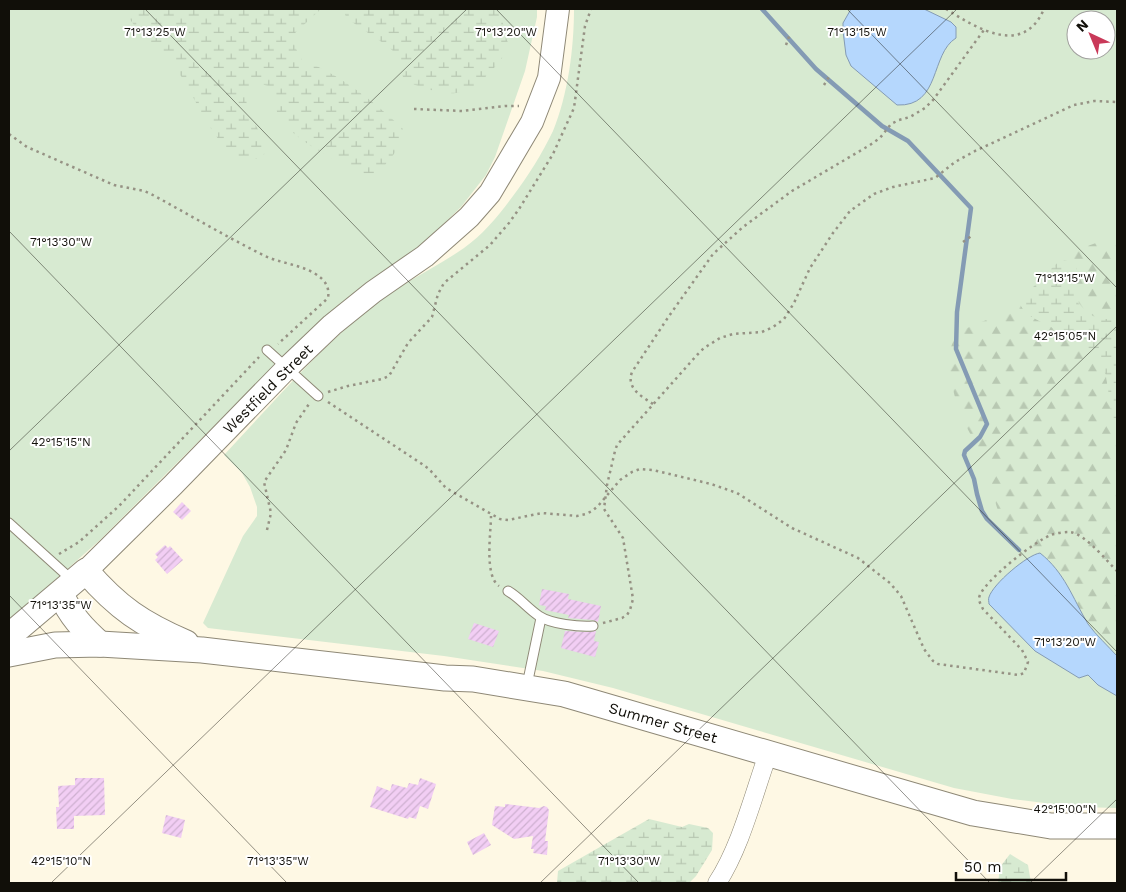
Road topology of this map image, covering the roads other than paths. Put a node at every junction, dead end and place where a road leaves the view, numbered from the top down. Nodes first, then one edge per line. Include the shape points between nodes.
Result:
1 (558, 9) edge
2 (267, 350) road end
3 (287, 368) junction
4 (318, 396) road end
5 (9, 523) edge
6 (74, 582) junction
7 (508, 591) road end
8 (541, 618) junction
9 (593, 626) road end
10 (9, 636) edge
11 (100, 644) junction
12 (202, 650) junction
13 (9, 654) edge
14 (526, 688) junction
15 (768, 754) junction
16 (1117, 826) edge
17 (717, 883) edge

1 - 3 street, Westfield Street via 549,78 538,108 490,193 469,217 425,256 332,325
2 - 3 lane
3 - 4 lane
3 - 6 street, Westfield Street
5 - 6 lane
6 - 10 main road, Westfield Street
6 - 11 main road via 67,607 81,627
6 - 12 main road, Summer Street via 109,596 158,631
7 - 8 lane
8 - 9 lane
8 - 14 lane
11 - 12 main road, Summer Street
11 - 13 main road, Summer Street via 55,645
12 - 14 main road, Summer Street via 474,679
14 - 15 main road, Summer Street via 582,699
15 - 16 main road, Summer Street via 973,813 1050,826
15 - 17 street via 739,838

